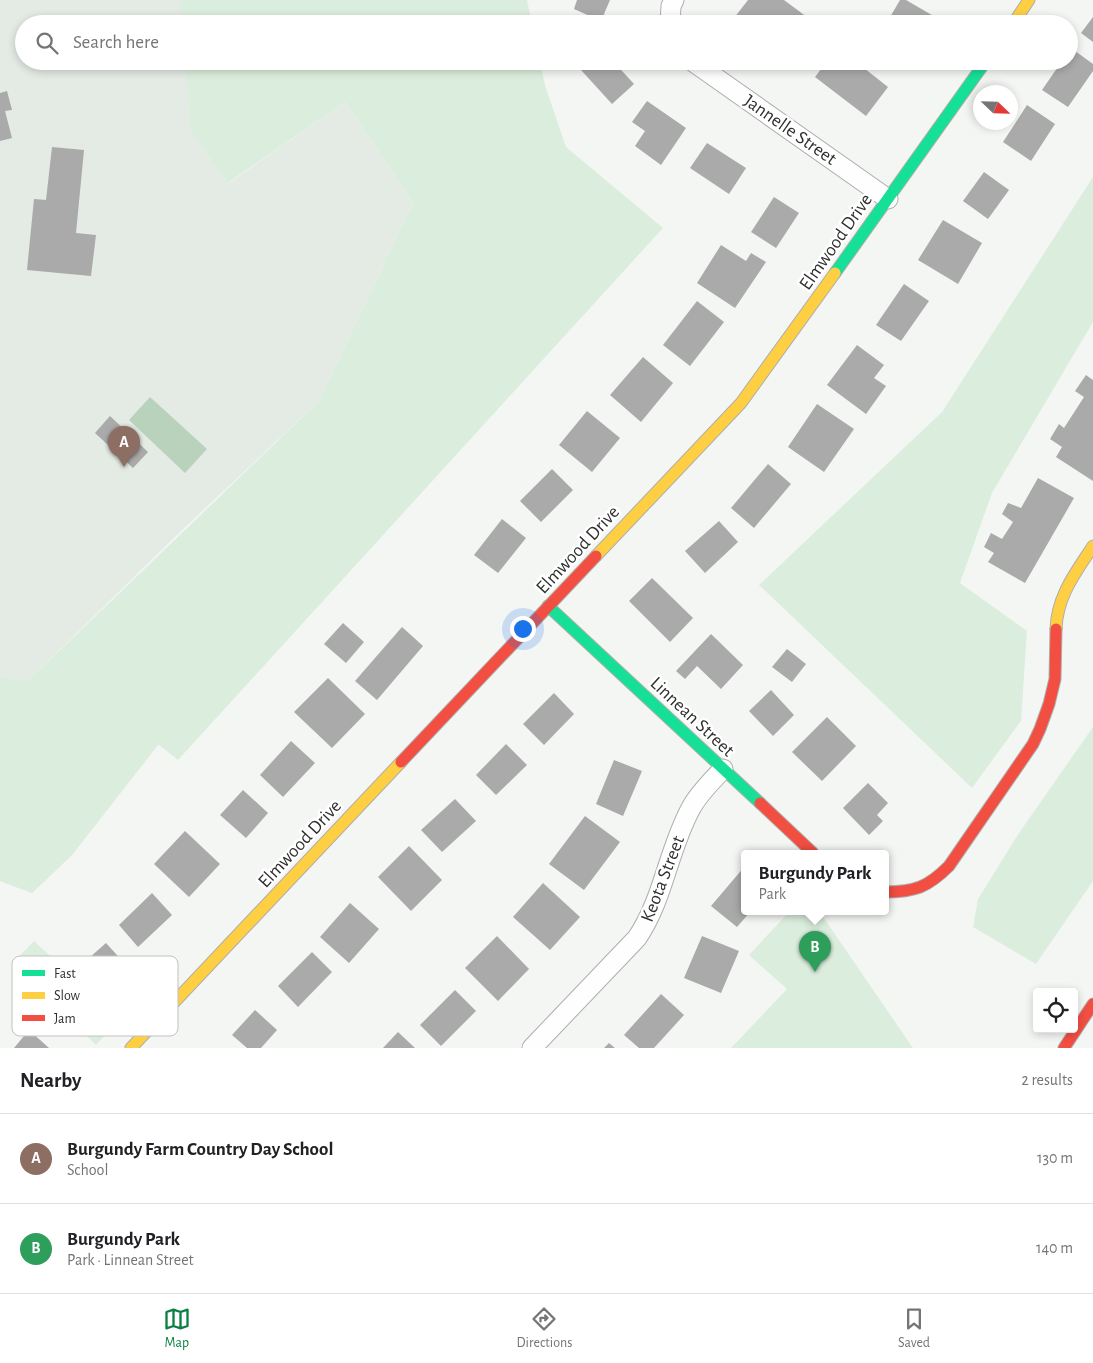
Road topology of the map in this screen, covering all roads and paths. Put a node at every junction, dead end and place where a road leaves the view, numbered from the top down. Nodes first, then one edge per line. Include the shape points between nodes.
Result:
1 (674, 0) edge
2 (1030, 0) edge
3 (670, 15) edge
4 (1019, 15) edge
5 (705, 70) edge
6 (980, 70) edge
7 (888, 200) junction
8 (1093, 546) edge
9 (548, 606) junction
10 (723, 769) junction
11 (809, 850) edge
12 (889, 892) edge
13 (178, 998) edge
14 (1093, 1004) edge
15 (142, 1036) edge
16 (131, 1048) edge
17 (532, 1048) edge
18 (1064, 1048) edge

1 - 3 street
2 - 4 main road
5 - 7 street, Jannelle Street
6 - 7 main road, Elmwood Drive
7 - 9 main road, Elmwood Drive via 741,403
8 - 12 main road via 1059,607 1055,678 1050,701 1033,744 949,866 920,889
9 - 10 main road, Linnean Street
9 - 13 main road, Elmwood Drive
10 - 11 main road, Linnean Street
10 - 17 street, Keota Street via 692,806 648,922 637,938
14 - 18 main road
15 - 16 main road, Elmwood Drive

